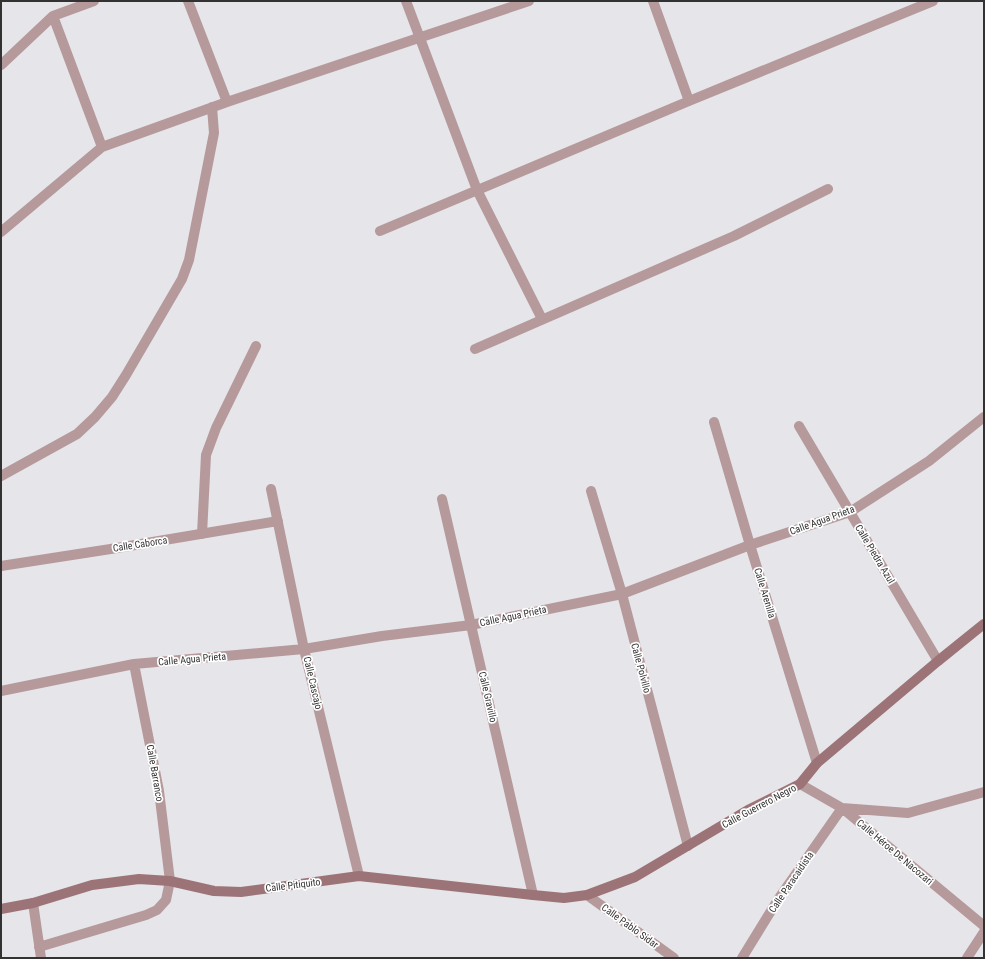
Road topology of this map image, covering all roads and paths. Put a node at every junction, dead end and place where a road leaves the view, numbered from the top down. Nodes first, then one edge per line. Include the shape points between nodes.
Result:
1 (94, 1) edge
2 (188, 1) edge
3 (406, 1) edge
4 (529, 1) edge
5 (653, 1) edge
6 (933, 1) edge
7 (921, 3) edge
8 (53, 16) junction
9 (420, 38) junction
10 (1, 65) edge
11 (689, 101) junction
12 (227, 102) junction
13 (212, 107) junction
14 (102, 147) junction
15 (828, 189) dead end
16 (477, 190) junction
17 (380, 231) dead end
18 (1, 232) edge
19 (542, 319) junction
20 (256, 346) dead end
21 (475, 349) dead end
22 (984, 417) edge
23 (714, 422) dead end
24 (800, 426) dead end
25 (1, 476) edge
26 (271, 489) dead end
27 (591, 491) dead end
28 (442, 499) dead end
29 (850, 512) junction
30 (278, 521) junction
31 (202, 534) junction
32 (750, 545) junction
33 (1, 566) edge
34 (622, 594) junction
35 (984, 624) edge
36 (471, 625) junction
37 (304, 649) junction
38 (938, 661) junction
39 (134, 664) junction
40 (1, 691) edge
41 (817, 763) junction
42 (800, 784) junction
43 (984, 792) edge
44 (842, 808) junction
45 (688, 846) junction
46 (359, 876) junction
47 (170, 882) junction
48 (533, 895) junction
49 (587, 895) junction
50 (33, 903) junction
51 (1, 909) edge
52 (984, 926) edge
53 (984, 932) edge
54 (39, 947) junction
55 (41, 958) edge
56 (674, 958) edge
57 (742, 958) edge
58 (967, 958) edge

1 - 8 street
2 - 12 street
3 - 9 street
4 - 9 street
5 - 11 street
6 - 7 street
7 - 11 street
8 - 10 street
8 - 14 street
9 - 12 street
9 - 16 street
11 - 16 street
12 - 13 street
13 - 14 street
13 - 25 street via 214,132 189,260 182,279 112,397 95,417 77,434
14 - 18 street
15 - 19 street via 734,236
16 - 17 street
16 - 19 street
19 - 21 street
20 - 31 street via 216,428 206,455
22 - 29 street, Calle Agua Prieta via 929,461
23 - 32 street, Calle Arenilla
24 - 29 street, Calle Piedra Azul
26 - 30 street, Calle Cascajo
27 - 34 street, Calle Polvillo
28 - 36 street, Calle Gravillo
29 - 32 street, Calle Agua Prieta
29 - 38 street, Calle Piedra Azul
30 - 31 street, Calle Caborca
30 - 37 street, Calle Cascajo
31 - 33 street, Calle Caborca
32 - 34 street, Calle Agua Prieta
32 - 41 street, Calle Arenilla
34 - 36 street, Calle Agua Prieta
34 - 45 street, Calle Polvillo
35 - 38 street, Calle Guerrero Negro
36 - 37 street, Calle Agua Prieta
36 - 48 street, Calle Gravillo
37 - 39 street, Calle Agua Prieta
37 - 46 street, Calle Cascajo
38 - 41 street, Calle Guerrero Negro
39 - 40 street, Calle Agua Prieta
39 - 47 street, Calle Barranco via 159,791
41 - 42 street, Calle Guerrero Negro
42 - 44 street, Calle Héroe De Nacozari
42 - 45 street, Calle Guerrero Negro via 748,810
43 - 44 street via 908,813
44 - 52 street, Calle Héroe De Nacozari
44 - 57 street, Calle Paracaidista via 779,898
45 - 49 street, Calle Guerrero Negro via 635,877
46 - 47 street, Calle Pitiquito via 241,892 214,891
46 - 48 street, Calle Pitiquito
47 - 50 street, Calle Pitiquito via 139,879 92,885
47 - 54 street via 166,900 157,910
48 - 49 street, Calle Pitiquito via 564,898
49 - 56 street, Calle Pablo Sidar
50 - 51 street, Calle Pitiquito
50 - 54 street
53 - 58 street
54 - 55 street

